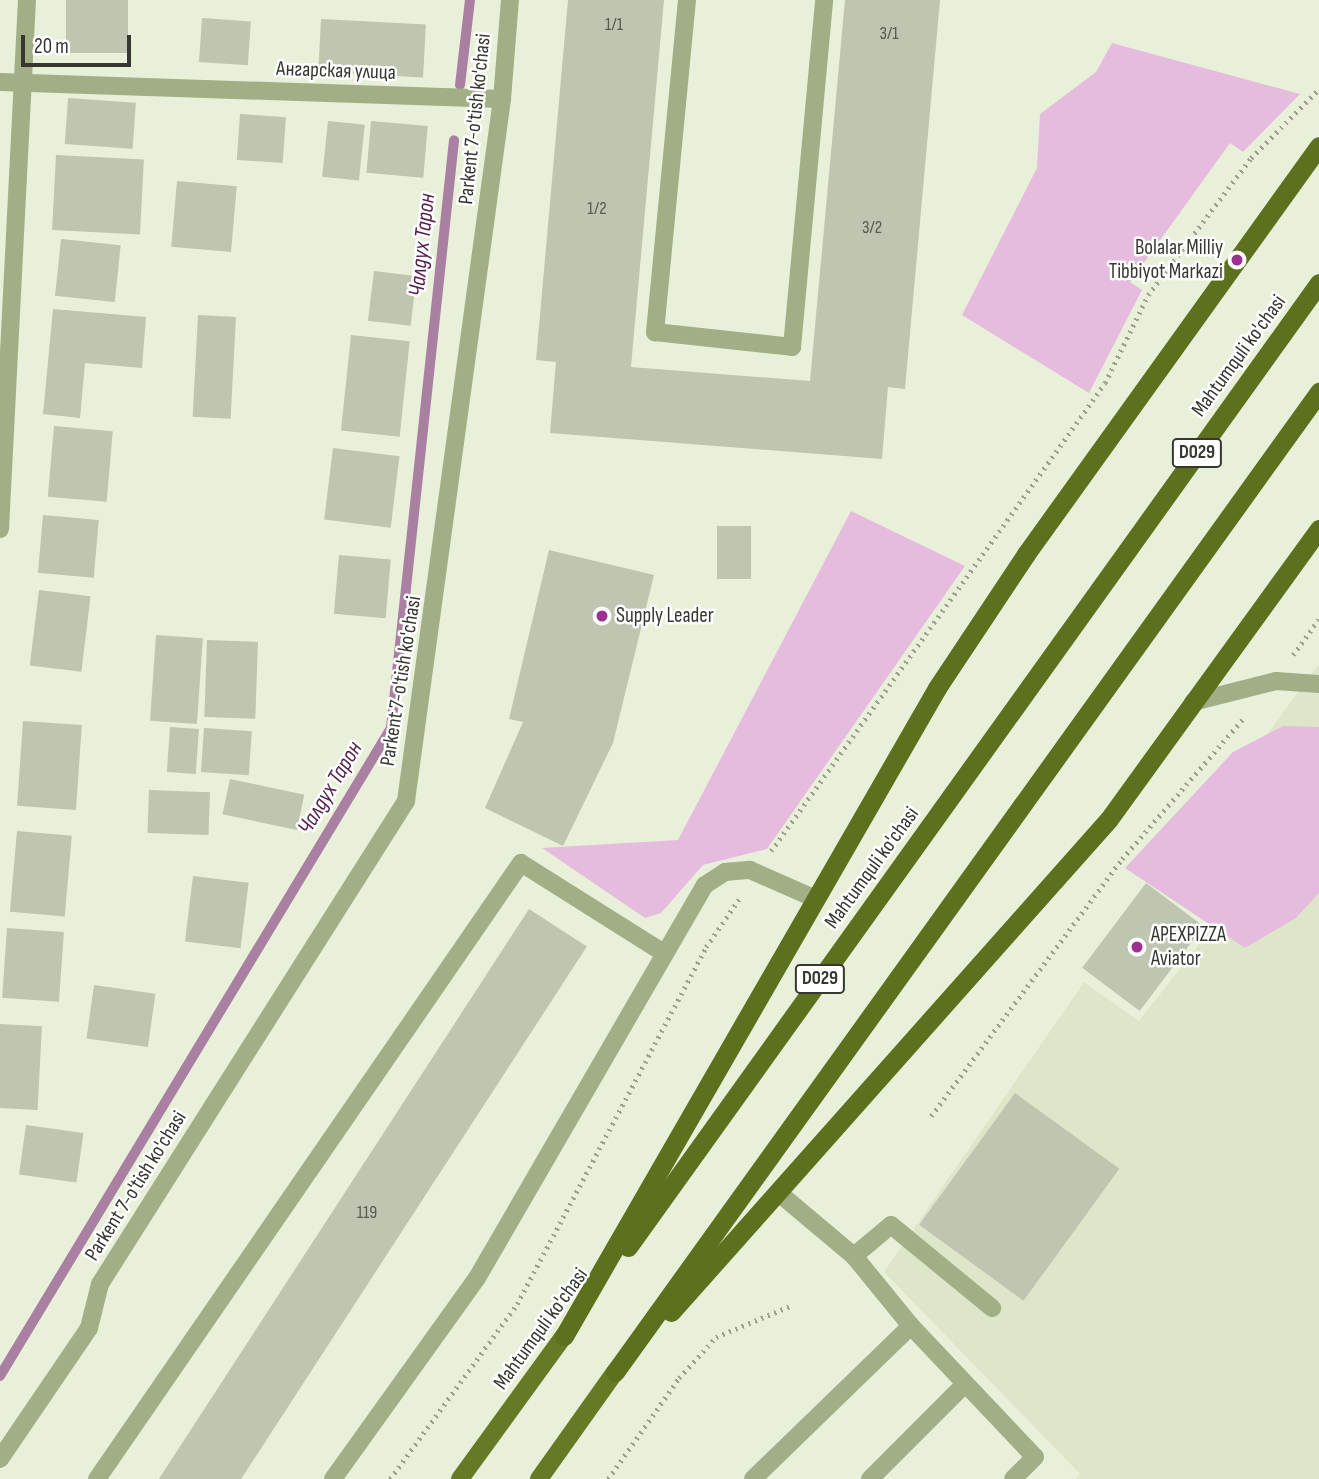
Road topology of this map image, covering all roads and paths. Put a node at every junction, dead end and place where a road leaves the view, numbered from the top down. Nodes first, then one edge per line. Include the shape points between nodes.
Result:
1 (27, 0) edge
2 (510, 0) edge
3 (687, 0) edge
4 (824, 0) edge
5 (0, 82) edge
6 (20, 84) junction
7 (1319, 89) edge
8 (502, 100) junction
9 (1319, 146) edge
10 (1319, 283) edge
11 (1319, 391) edge
12 (0, 529) edge
13 (1319, 529) edge
14 (1319, 619) edge
15 (1276, 681) junction
16 (1319, 684) edge
17 (1193, 702) junction
18 (757, 871) junction
19 (816, 899) junction
20 (664, 953) junction
21 (930, 1116) dead end
22 (780, 1194) junction
23 (854, 1256) junction
24 (790, 1306) dead end
25 (992, 1307) dead end
26 (911, 1326) junction
27 (564, 1336) junction
28 (615, 1372) junction
29 (964, 1385) junction
30 (0, 1459) edge
31 (97, 1479) edge
32 (333, 1479) edge
33 (390, 1479) edge
34 (460, 1479) edge
35 (539, 1479) edge
36 (608, 1479) edge
37 (753, 1479) edge
38 (870, 1479) edge
39 (1013, 1479) edge

1 - 6 street
2 - 8 street, Parkent 7-o'tish ko'chasi
3 - 4 street via 655,332 792,347
5 - 6 street, Ангарская улица
6 - 8 street, Ангарская улица
6 - 12 street
7 - 18 path via 1251,158 1148,295 1105,383
8 - 30 street, Parkent 7-o'tish ko'chasi via 406,801 100,1284 89,1328
9 - 19 highway via 982,620
10 - 27 highway, Mahtumquli ko'chasi / D029
11 - 28 highway
13 - 17 highway
14 - 15 path
15 - 16 street
15 - 17 street
15 - 21 path via 1122,859
17 - 22 highway via 1109,819
18 - 19 street
18 - 20 street via 733,870 711,880
18 - 33 path via 706,947 517,1304
19 - 27 highway
20 - 31 street via 521,863
20 - 32 street via 477,1278
22 - 23 street
22 - 28 highway
23 - 25 street via 891,1225
23 - 26 street
24 - 36 path via 716,1337 679,1378
26 - 29 street
26 - 37 street
27 - 34 main road, Mahtumquli ko'chasi
28 - 35 main road
29 - 38 street
29 - 39 street via 1035,1457

